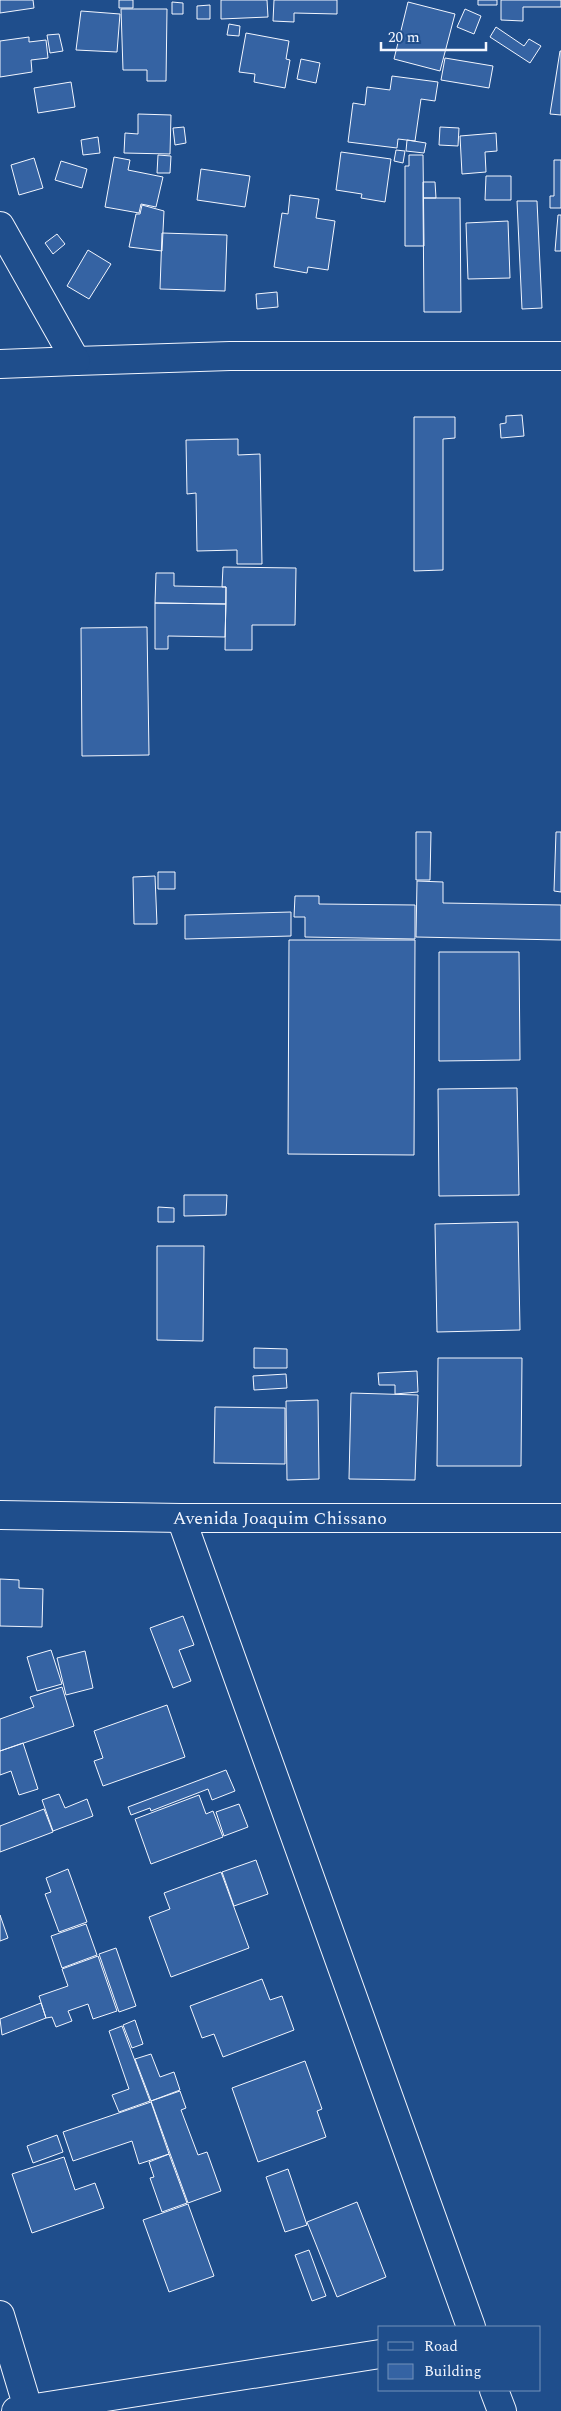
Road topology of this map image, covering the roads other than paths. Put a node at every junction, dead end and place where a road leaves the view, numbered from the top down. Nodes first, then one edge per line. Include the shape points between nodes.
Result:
1 (0, 226) edge
2 (561, 356) edge
3 (76, 361) junction
4 (0, 364) edge
5 (0, 1515) edge
6 (181, 1518) junction
7 (561, 1518) edge
8 (0, 2315) edge
9 (471, 2326) edge
10 (378, 2354) edge
11 (494, 2391) edge
12 (22, 2410) edge
13 (502, 2411) edge

1 - 3 street
2 - 3 street via 230,356
3 - 4 street
5 - 6 street, Avenida Joaquim Chissano
6 - 7 street, Avenida Joaquim Chissano
6 - 9 street
8 - 12 street
10 - 12 street
11 - 13 street

